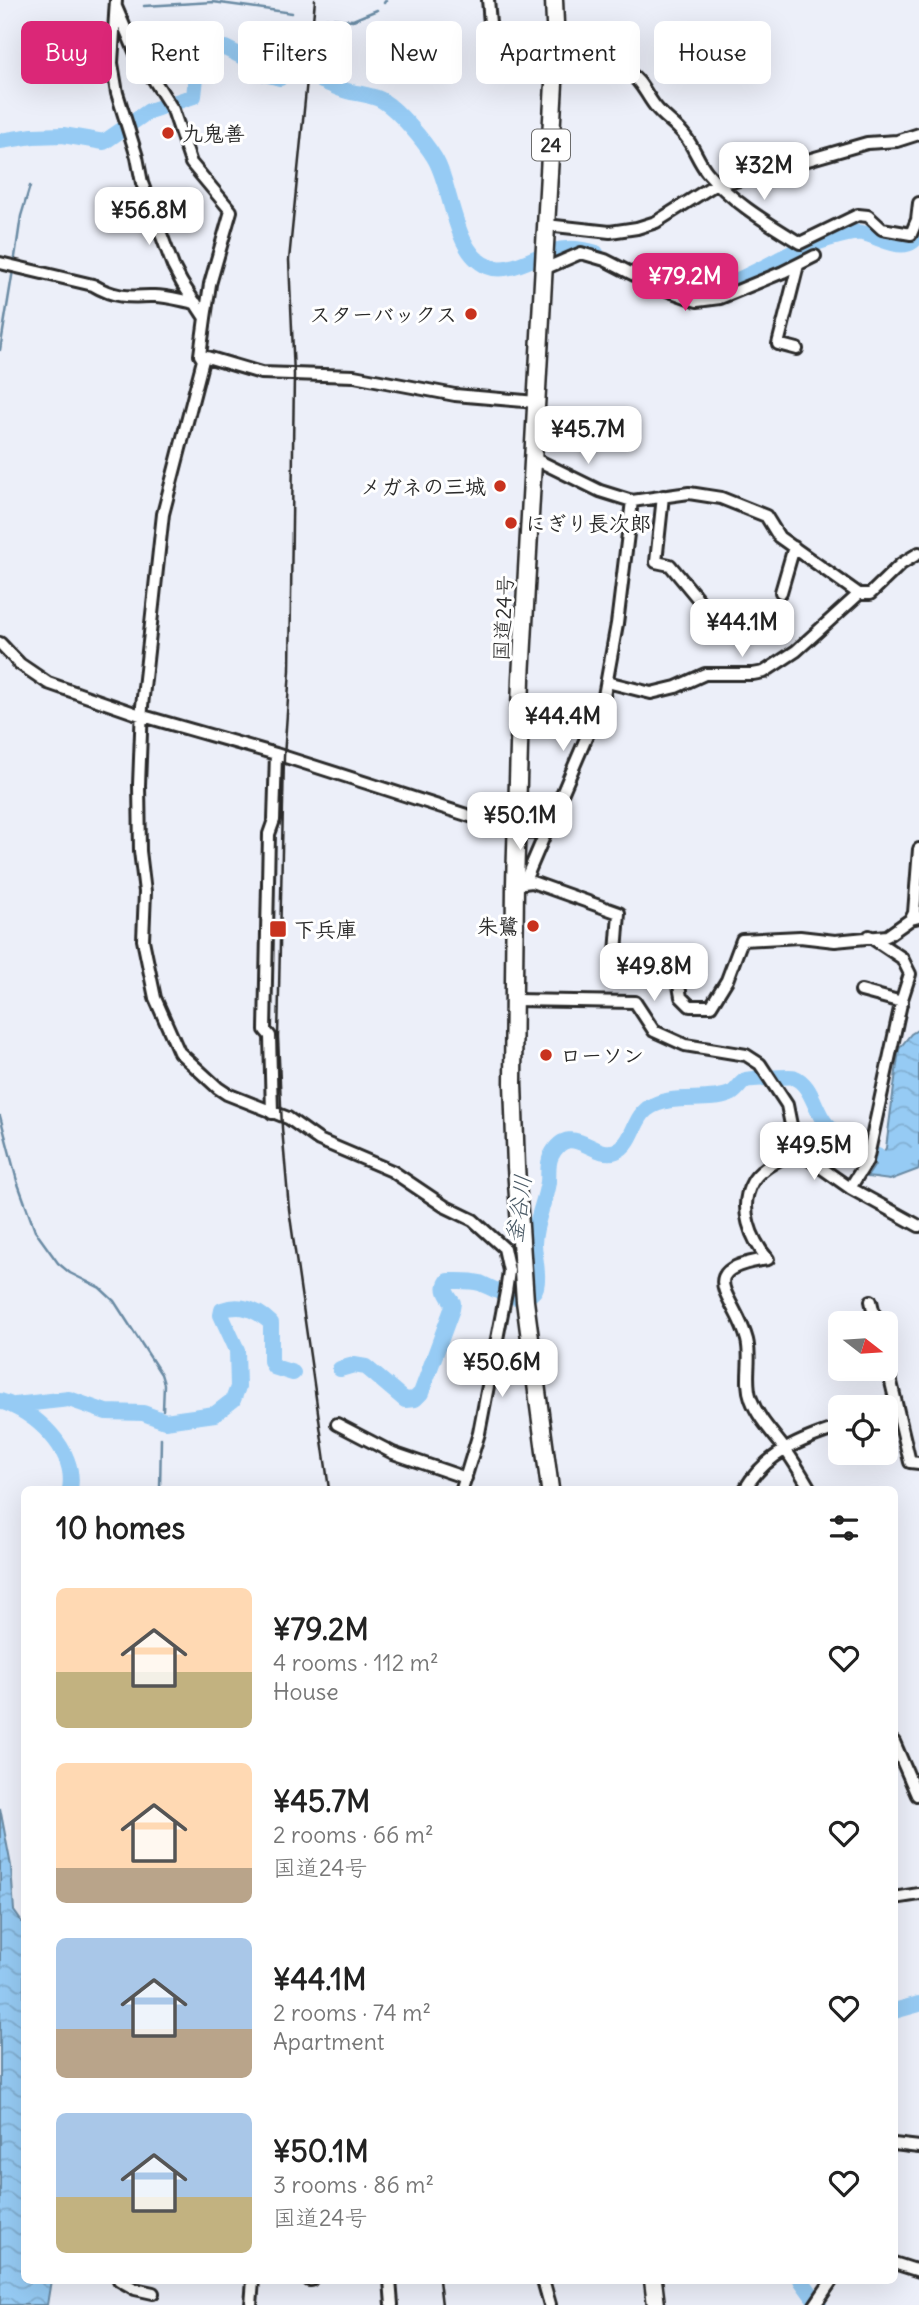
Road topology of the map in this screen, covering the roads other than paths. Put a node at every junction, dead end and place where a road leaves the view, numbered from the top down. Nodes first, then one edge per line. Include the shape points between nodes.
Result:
1 (488, 0) edge
2 (554, 0) edge
3 (116, 2) edge
4 (490, 21) edge
5 (555, 21) edge
6 (554, 84) edge
7 (640, 84) edge
8 (919, 136) edge
9 (719, 182) junction
10 (919, 203) edge
11 (546, 225) junction
12 (807, 246) junction
13 (798, 265) junction
14 (9, 266) edge
15 (544, 269) junction
16 (195, 303) junction
17 (205, 318) junction
18 (797, 349) dead end
19 (200, 355) junction
20 (536, 402) junction
21 (533, 458) junction
22 (663, 496) junction
23 (632, 500) junction
24 (794, 547) junction
25 (919, 553) edge
26 (781, 592) dead end
27 (859, 594) junction
28 (718, 623) dead end
29 (0, 643) edge
30 (607, 682) junction
31 (143, 716) junction
32 (276, 754) junction
33 (516, 830) junction
34 (544, 832) junction
35 (919, 849) edge
36 (519, 884) junction
37 (915, 918) edge
38 (869, 936) junction
39 (861, 990) dead end
40 (514, 1000) junction
41 (902, 1002) junction
42 (272, 1113) junction
43 (796, 1150) junction
44 (850, 1188) junction
45 (919, 1226) edge
46 (871, 1301) dead end
47 (873, 1311) edge
48 (337, 1424) dead end
49 (898, 1429) edge
50 (828, 1432) edge
51 (785, 1448) junction
52 (919, 1464) edge
53 (464, 1484) edge
54 (550, 1486) edge
55 (747, 1486) edge
56 (808, 1486) edge
57 (898, 1751) edge
58 (919, 1794) edge
59 (919, 1894) edge
60 (898, 1897) edge
61 (898, 2144) edge
62 (919, 2147) edge
63 (898, 2264) edge
64 (919, 2271) edge
65 (126, 2284) edge
66 (253, 2284) edge
67 (390, 2284) edge
68 (544, 2284) edge
69 (653, 2284) edge
70 (830, 2284) edge
71 (153, 2293) dead end
72 (251, 2305) edge
73 (392, 2305) edge
74 (550, 2305) edge
75 (656, 2305) edge
76 (815, 2305) edge

1 - 4 street
2 - 5 highway, 国道24号 / 24
3 - 16 street via 112,63 117,93 150,208 173,266
3 - 17 street via 140,63 169,104 191,163 231,211
6 - 11 highway, 国道24号 / 24
7 - 9 street
8 - 9 street via 867,143
9 - 11 street via 656,222 637,228 610,232
9 - 12 street via 746,210
10 - 12 street via 911,234 882,229 868,216 858,215
11 - 15 highway, 国道24号 / 24
12 - 13 street via 815,256
13 - 15 street via 720,298 697,301 581,253
13 - 18 street via 778,344
14 - 16 street via 93,285 106,293
15 - 20 highway, 国道24号 / 24
16 - 17 street
17 - 19 street
19 - 20 street via 261,373 354,376 455,395
19 - 31 street via 203,360 163,514
20 - 21 highway, 国道24号 / 24
21 - 23 street via 600,491
21 - 33 highway, 国道24号 / 24
22 - 23 street
22 - 24 street via 689,493 721,498 766,516 779,537
22 - 28 street via 656,562 670,565
23 - 30 street
24 - 26 street
24 - 27 street
25 - 27 street via 870,594
27 - 30 street via 796,651 764,672 705,674 651,693
29 - 31 street via 48,683
30 - 34 street
31 - 32 street
31 - 42 street via 139,798 143,940 155,998 179,1052 195,1069 227,1094
32 - 33 street
32 - 42 street via 274,820 269,834 265,1030 270,1036
33 - 34 street
33 - 36 highway, 国道24号 / 24
34 - 36 street
35 - 37 street
36 - 38 street via 532,882 619,913 616,953 669,961 676,968 681,997 690,1006 711,1006 742,940 800,937 835,941
36 - 40 highway, 国道24号 / 24
37 - 38 street via 887,936
38 - 41 street via 902,958 910,974
39 - 41 street
40 - 43 street via 635,1002 654,1031 685,1045 746,1055 760,1064 787,1105
40 - 54 highway, 国道24号 / 24 via 515,1153 525,1293
41 - 44 street via 867,1161
42 - 53 street via 288,1118 319,1140 391,1171 473,1220 504,1248 509,1271 505,1295 479,1433
43 - 44 street
43 - 51 street via 752,1182 746,1204 750,1227 768,1259 734,1266 723,1279 747,1339 750,1397 759,1417
44 - 45 street
46 - 47 street
48 - 53 street
49 - 52 street via 910,1462
50 - 51 street
51 - 55 street via 755,1472
51 - 56 street
57 - 58 street
59 - 60 street
61 - 62 street
63 - 64 street
65 - 71 street
66 - 72 street
67 - 73 street
68 - 74 street
69 - 75 highway
70 - 76 street

